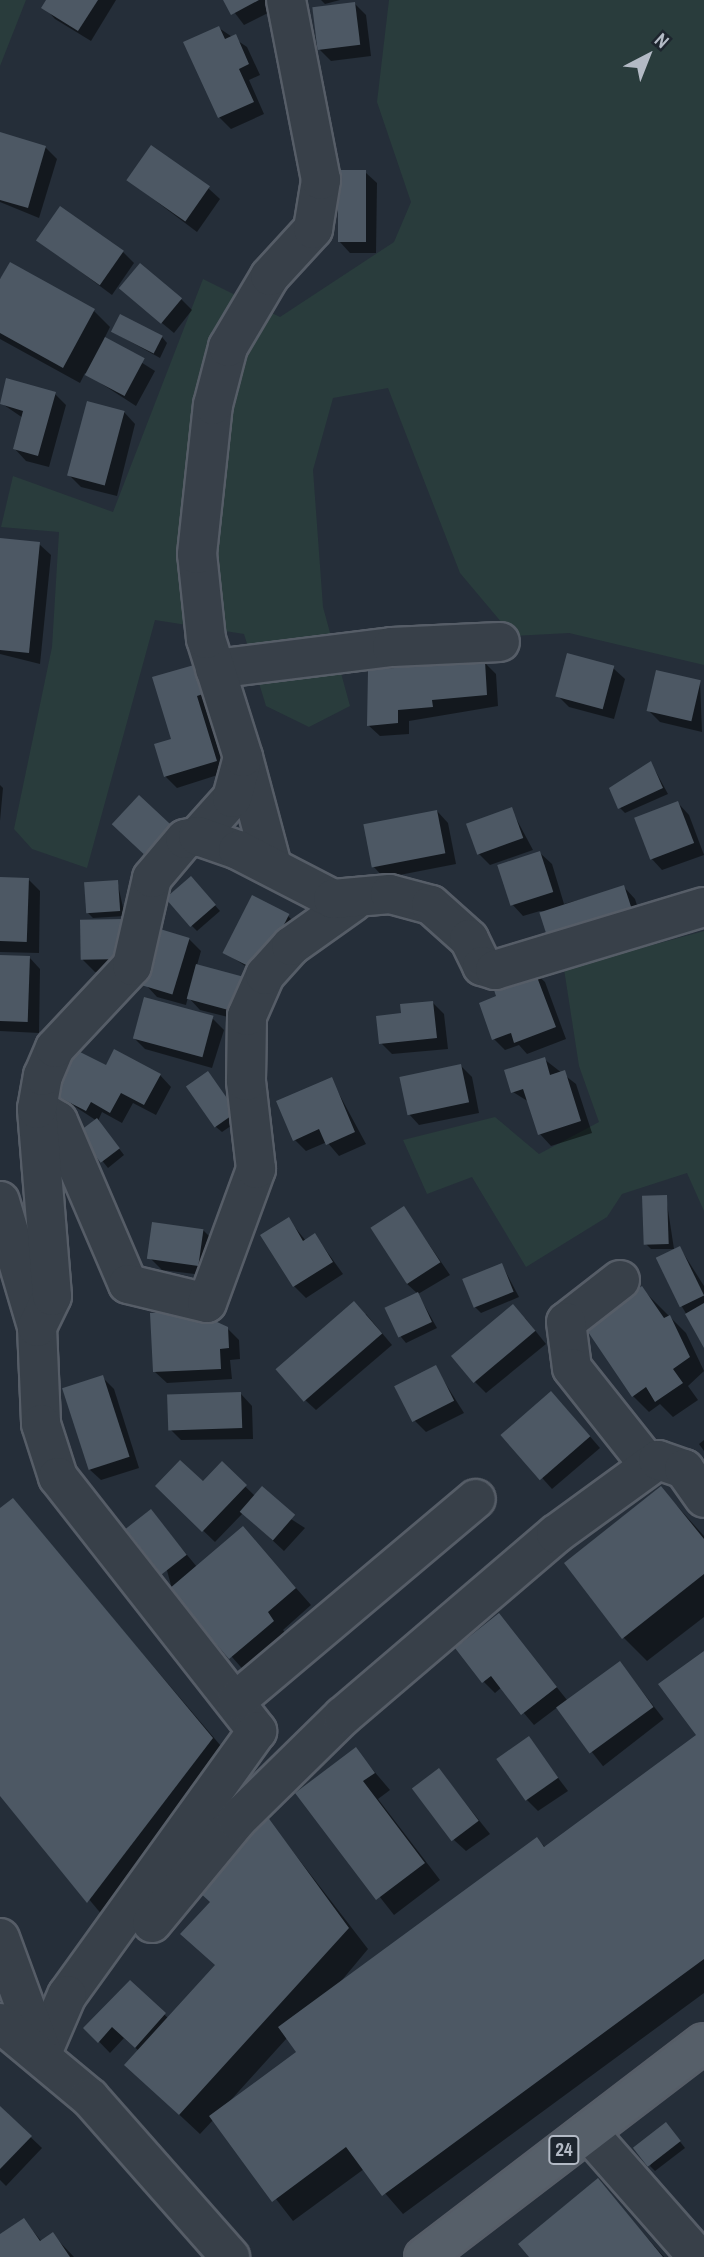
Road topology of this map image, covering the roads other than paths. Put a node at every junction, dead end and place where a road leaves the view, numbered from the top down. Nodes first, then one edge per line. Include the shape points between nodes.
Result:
1 (286, 0) edge
2 (500, 642) dead end
3 (215, 669) junction
4 (243, 757) junction
5 (198, 836) junction
6 (272, 866) junction
7 (353, 902) junction
8 (704, 907) edge
9 (37, 1109) junction
10 (0, 1200) edge
11 (620, 1280) dead end
12 (37, 1327) junction
13 (648, 1464) junction
14 (704, 1498) edge
15 (477, 1499) dead end
16 (237, 1700) junction
17 (0, 1938) edge
18 (0, 2023) edge
19 (704, 2043) edge
20 (42, 2053) junction
21 (588, 2132) junction
22 (230, 2257) edge
23 (424, 2257) edge
24 (698, 2257) edge

1 - 3 street via 321,180 313,229 270,276 228,347 213,405 197,554
2 - 3 street via 392,646
3 - 4 street
4 - 5 street via 232,798
4 - 6 street
5 - 6 street
5 - 9 street via 161,859 145,897 132,966 55,1048
6 - 7 street via 333,899
7 - 8 street via 390,894 431,905 470,939 482,966 495,970
7 - 9 street via 291,946 265,975 247,1016 246,1081 256,1169 207,1303 128,1284 58,1121
9 - 12 street via 52,1297
10 - 12 street
11 - 13 street via 566,1322 572,1368
12 - 16 street via 41,1423 58,1477
13 - 14 street via 676,1462
13 - 20 street via 342,1716 237,1820
15 - 16 street
16 - 20 street via 257,1731 251,1748 67,1995
17 - 20 street
18 - 20 street
19 - 21 main road, 24
20 - 22 street via 132,2141
21 - 23 main road, 24
21 - 24 street

